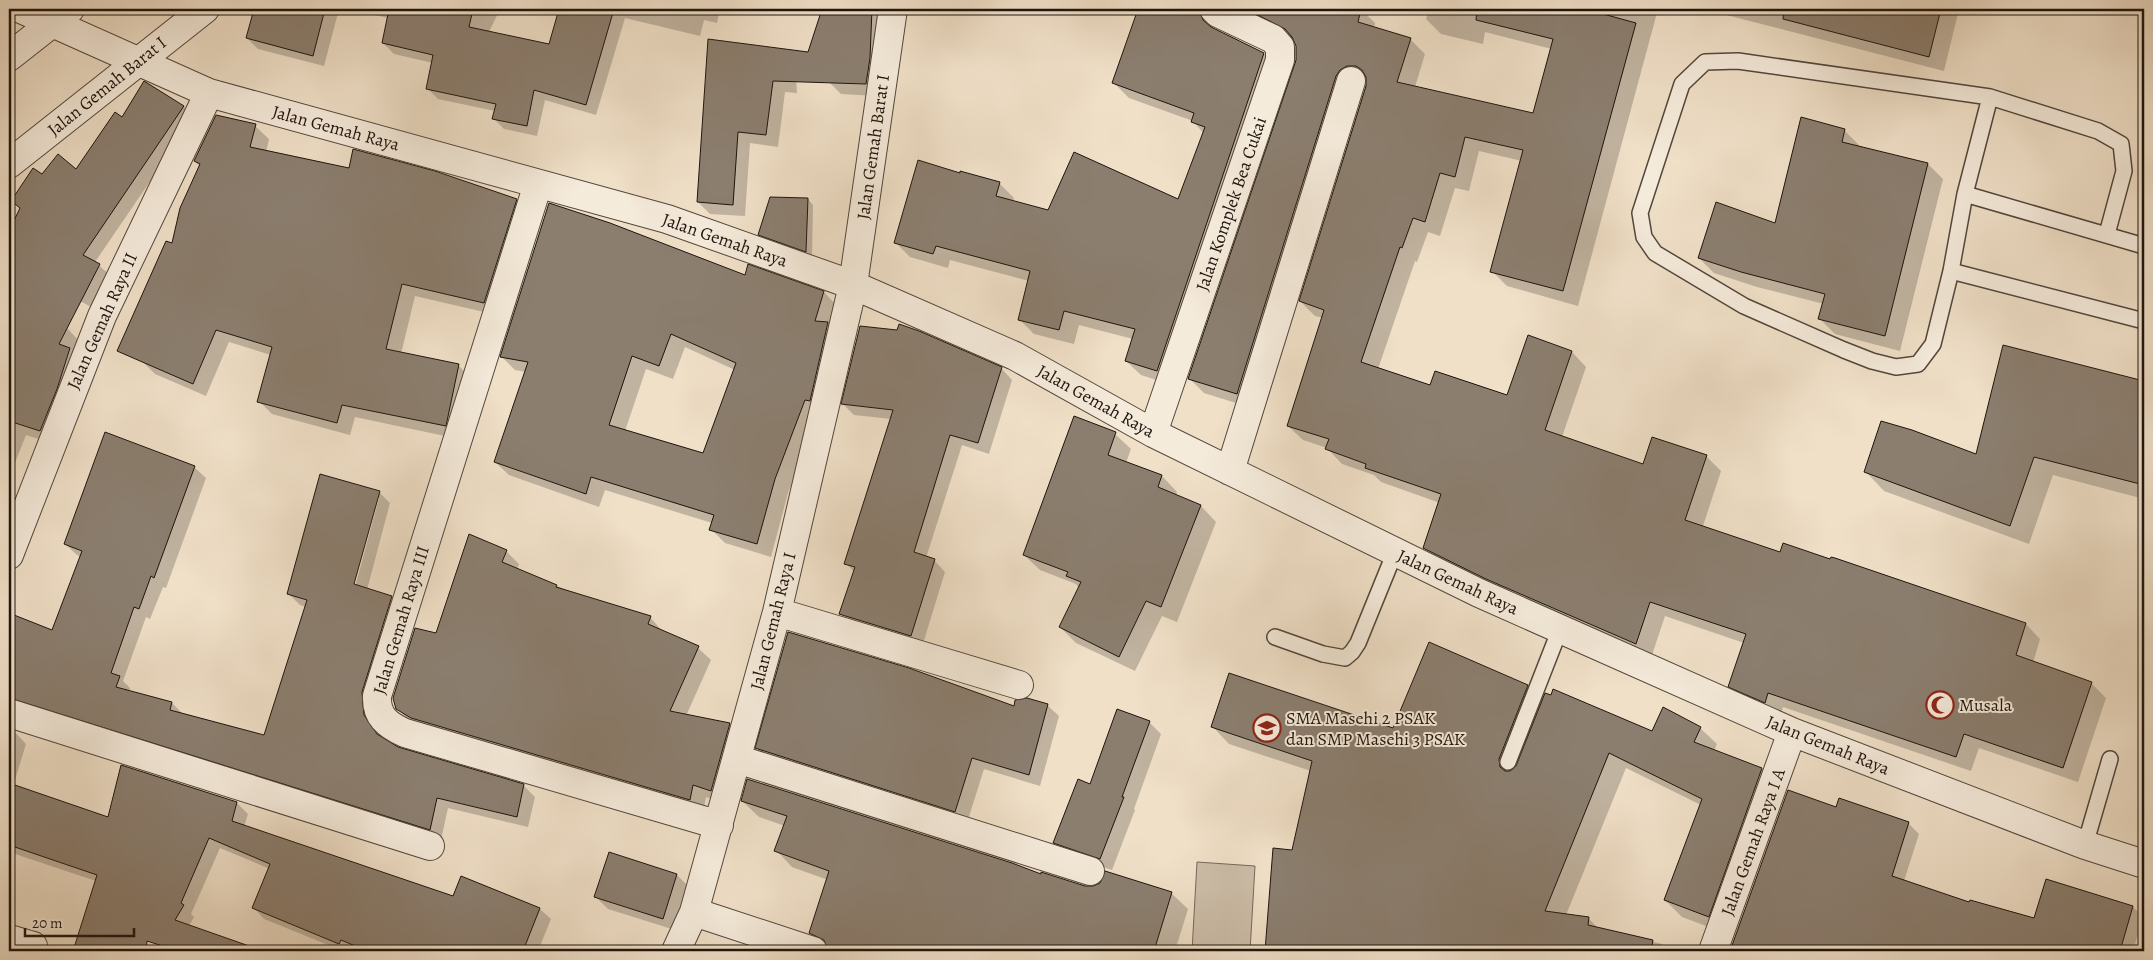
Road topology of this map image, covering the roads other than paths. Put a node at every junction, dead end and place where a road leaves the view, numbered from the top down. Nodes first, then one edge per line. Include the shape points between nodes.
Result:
1 (21, 9) edge
2 (205, 9) edge
3 (893, 9) edge
4 (1214, 9) edge
5 (61, 16) edge
6 (9, 57) edge
7 (137, 62) junction
8 (1351, 81) dead end
9 (208, 94) junction
10 (1990, 97) junction
11 (9, 164) edge
12 (538, 184) junction
13 (1966, 194) junction
14 (2108, 234) junction
15 (2144, 246) edge
16 (1951, 271) junction
17 (853, 285) junction
18 (2144, 321) edge
19 (1153, 433) junction
20 (1230, 471) junction
21 (1395, 552) junction
22 (9, 555) edge
23 (777, 612) junction
24 (1560, 629) junction
25 (1275, 637) dead end
26 (1019, 685) dead end
27 (9, 713) edge
28 (1792, 732) junction
29 (737, 759) junction
30 (2110, 759) dead end
31 (1508, 762) dead end
32 (719, 825) junction
33 (2085, 845) junction
34 (430, 846) dead end
35 (2144, 864) edge
36 (1090, 872) dead end
37 (694, 912) junction
38 (676, 951) edge
39 (813, 951) edge
40 (1714, 951) edge

1 - 5 street, Jalan Gemah Raya
2 - 7 street, Jalan Gemah Barat I
3 - 17 street, Jalan Gemah Barat I
4 - 19 street, Jalan Komplek Bea Cukai via 1273,39 1280,47 1280,60
5 - 6 street
5 - 7 street, Jalan Gemah Raya
7 - 9 street, Jalan Gemah Raya
7 - 11 street, Jalan Gemah Barat I
8 - 20 street
9 - 12 street, Jalan Gemah Raya
9 - 22 street, Jalan Gemah Raya II via 102,316
10 - 13 lane
10 - 14 lane via 2098,131 2121,144 2124,171
10 - 16 lane via 1738,61 1704,62 1682,84 1640,214 1644,237 1654,253 1744,306 1844,350 1896,367 1918,364 1933,344
12 - 17 street, Jalan Gemah Raya via 667,219
12 - 32 street, Jalan Gemah Raya III via 376,705 386,722 404,733
13 - 14 lane
13 - 16 lane
14 - 15 lane
16 - 18 lane
17 - 19 street, Jalan Gemah Raya via 1014,356
17 - 23 street, Jalan Gemah Raya I
19 - 20 street, Jalan Gemah Raya
20 - 21 street, Jalan Gemah Raya
21 - 24 street, Jalan Gemah Raya
21 - 25 lane via 1358,643 1345,658
23 - 26 street
23 - 29 street, Jalan Gemah Raya I
24 - 28 street, Jalan Gemah Raya
24 - 31 lane
27 - 34 street
28 - 33 street, Jalan Gemah Raya
28 - 40 street, Jalan Gemah Raya I A
29 - 32 street, Jalan Gemah Raya I
29 - 36 street
30 - 33 lane
32 - 37 street, Jalan Gemah Raya I
33 - 35 street, Jalan Gemah Raya
37 - 38 street, Jalan Gemah Raya I
37 - 39 street

